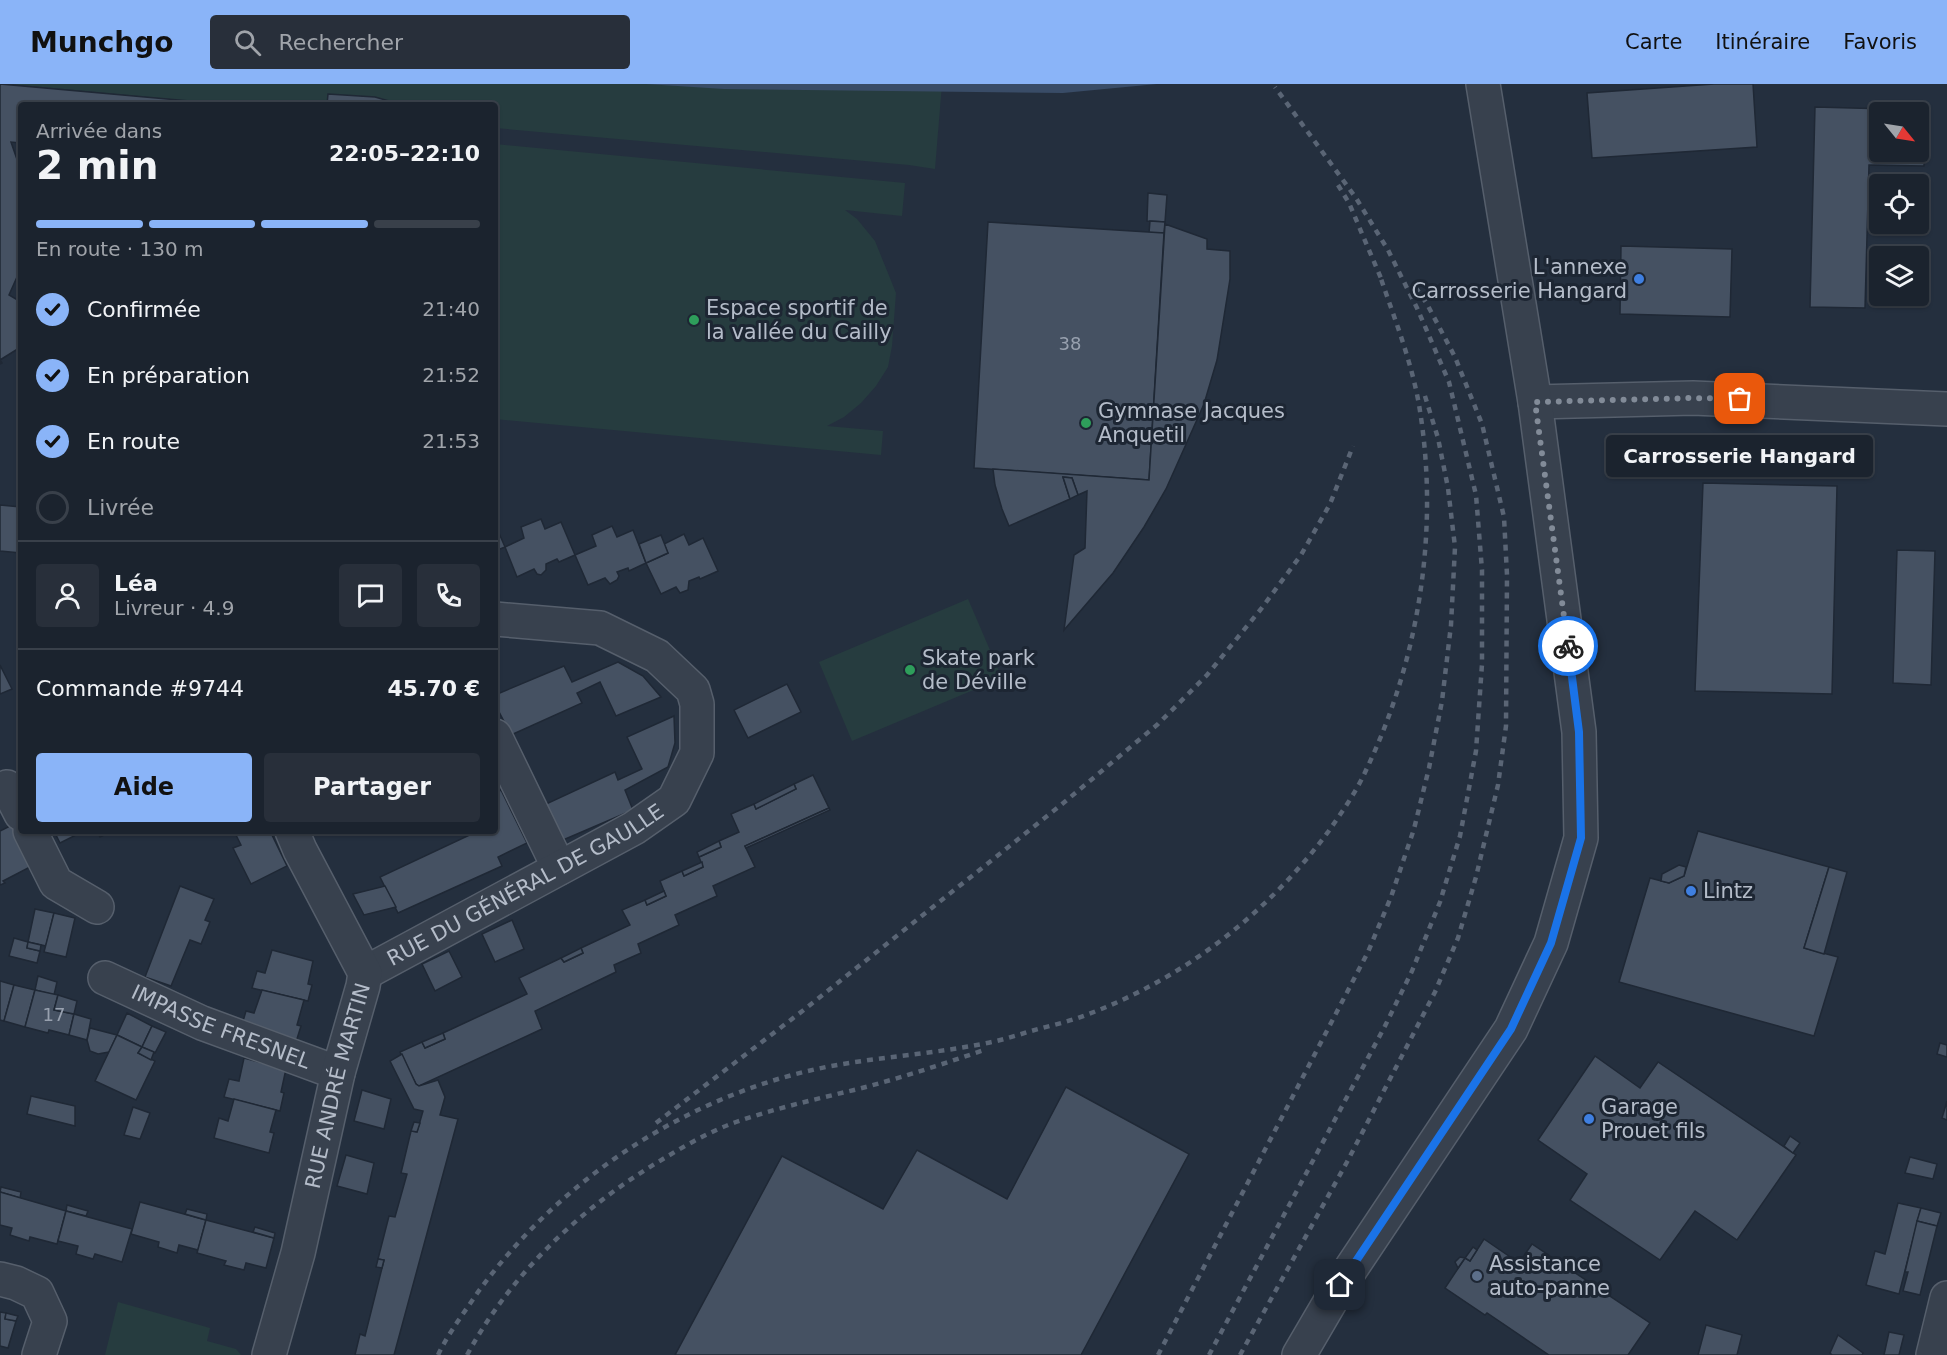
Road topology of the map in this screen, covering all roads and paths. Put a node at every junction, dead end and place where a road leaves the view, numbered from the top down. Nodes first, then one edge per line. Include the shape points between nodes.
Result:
1 (1483, 84) edge
2 (1535, 402) junction
3 (1947, 409) edge
4 (498, 619) edge
5 (498, 742) edge
6 (32, 834) edge
7 (293, 834) edge
8 (559, 868) junction
9 (97, 907) dead end
10 (365, 973) junction
11 (105, 978) dead end
12 (338, 1073) junction
13 (0, 1279) edge
14 (1947, 1298) edge
15 (39, 1355) edge
16 (269, 1355) edge
17 (1299, 1355) edge
18 (1933, 1355) edge

1 - 2 street
2 - 3 street via 1693,398
2 - 17 street via 1579,732 1581,838 1551,943 1511,1029 1340,1285
4 - 8 street, RUE DU GÉNÉRAL DE GAULLE via 600,628 657,656 693,690 697,704 697,753 674,800 634,828
5 - 8 street
6 - 9 street via 56,883
7 - 10 street, RUE ANDRÉ MARTIN
8 - 10 street, RUE DU GÉNÉRAL DE GAULLE
10 - 12 street, RUE ANDRÉ MARTIN
11 - 12 street, IMPASSE FRESNEL via 202,1023
12 - 16 street, RUE ANDRÉ MARTIN via 298,1253
13 - 15 street via 37,1293 50,1321
14 - 18 street

